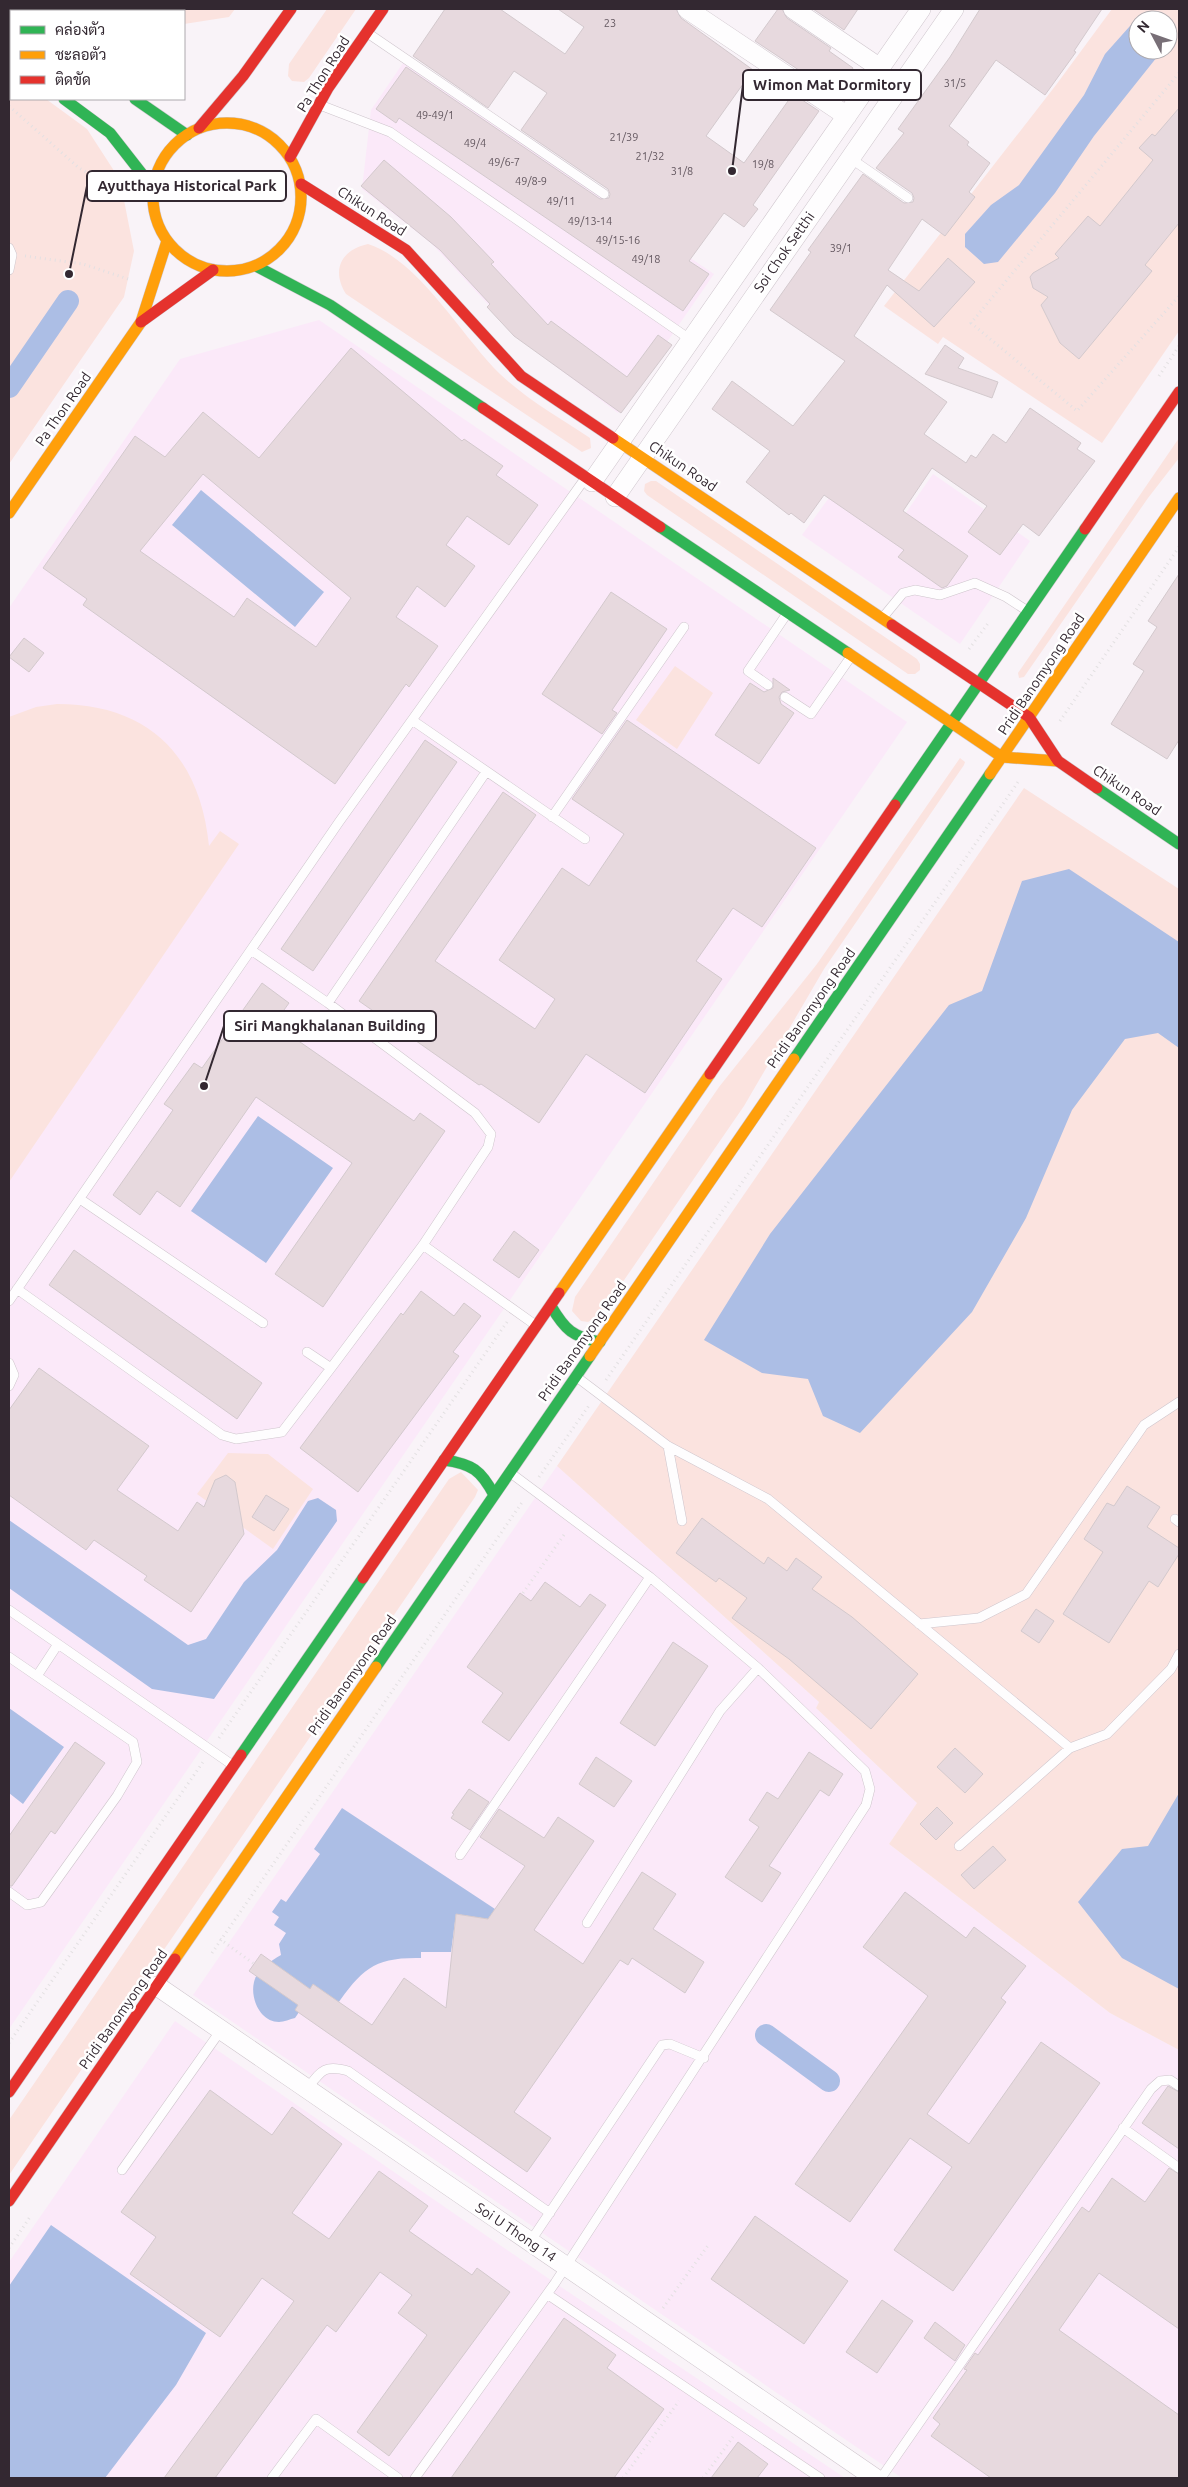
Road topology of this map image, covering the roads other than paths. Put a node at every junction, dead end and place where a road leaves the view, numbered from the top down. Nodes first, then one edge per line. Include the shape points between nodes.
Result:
1 (291, 9) edge
2 (383, 9) edge
3 (687, 9) edge
4 (793, 9) edge
5 (922, 9) edge
6 (954, 9) edge
7 (367, 32) junction
8 (880, 68) junction
9 (65, 100) edge
10 (136, 100) edge
11 (320, 105) junction
12 (846, 116) junction
13 (199, 128) junction
14 (187, 134) junction
15 (290, 157) junction
16 (850, 158) junction
17 (300, 184) junction
18 (153, 188) junction
19 (604, 194) dead end
20 (908, 198) dead end
21 (167, 241) junction
22 (11, 251) edge
23 (256, 266) junction
24 (9, 270) edge
25 (213, 270) junction
26 (141, 322) junction
27 (691, 340) junction
28 (1179, 392) edge
29 (619, 441) junction
30 (641, 456) junction
31 (589, 480) junction
32 (614, 496) junction
33 (1179, 498) edge
34 (9, 513) edge
35 (1028, 611) junction
36 (787, 613) junction
37 (882, 618) junction
38 (684, 627) dead end
39 (851, 656) junction
40 (978, 683) junction
41 (768, 685) dead end
42 (785, 696) dead end
43 (1029, 717) junction
44 (412, 720) junction
45 (952, 724) junction
46 (1002, 757) junction
47 (1058, 760) junction
48 (486, 772) junction
49 (552, 817) junction
50 (585, 839) dead end
51 (1179, 844) edge
52 (251, 950) junction
53 (328, 1003) junction
54 (80, 1198) junction
55 (422, 1245) junction
56 (17, 1289) junction
57 (9, 1302) edge
58 (551, 1306) junction
59 (263, 1323) dead end
60 (537, 1326) junction
61 (600, 1342) junction
62 (307, 1352) dead end
63 (9, 1363) edge
64 (331, 1368) junction
65 (576, 1377) junction
66 (9, 1386) edge
67 (1179, 1402) edge
68 (668, 1446) junction
69 (444, 1460) junction
70 (510, 1473) junction
71 (494, 1495) junction
72 (682, 1521) dead end
73 (650, 1577) junction
74 (9, 1610) edge
75 (919, 1624) junction
76 (58, 1644) junction
77 (1179, 1654) edge
78 (9, 1657) edge
79 (758, 1668) junction
80 (37, 1676) junction
81 (1070, 1748) junction
82 (234, 1766) junction
83 (959, 1846) dead end
84 (460, 1854) dead end
85 (9, 1892) edge
86 (587, 1922) dead end
87 (157, 1986) junction
88 (221, 2030) junction
89 (704, 2058) junction
90 (1179, 2086) edge
91 (306, 2089) junction
92 (9, 2092) edge
93 (1123, 2128) junction
94 (1179, 2168) edge
95 (122, 2170) dead end
96 (9, 2201) edge
97 (550, 2214) junction
98 (530, 2242) junction
99 (566, 2266) junction
100 (547, 2294) junction
101 (272, 2478) edge
102 (398, 2478) edge
103 (415, 2478) edge
104 (820, 2478) edge
105 (875, 2478) edge
106 (881, 2478) edge

1 - 13 main road via 249,68
2 - 7 main road, Pa Thon Road
3 - 12 street
4 - 8 street
5 - 8 street, Soi Chok Setthi
6 - 16 street, Soi Chok Setthi
7 - 11 main road, Pa Thon Road
7 - 19 lane
8 - 12 street, Soi Chok Setthi
9 - 18 main road via 110,133
10 - 14 main road
11 - 15 main road, Pa Thon Road
11 - 27 lane via 390,132
12 - 27 street, Soi Chok Setthi
13 - 14 main road
13 - 15 main road via 224,123 250,126 273,138
14 - 18 main road via 165,157
15 - 17 main road
16 - 20 lane
16 - 30 street, Soi Chok Setthi
17 - 23 main road via 300,212 289,239 280,250
17 - 29 main road, Chikun Road via 406,250 521,376
18 - 21 main road via 156,221
21 - 25 main road via 182,257
21 - 26 main road, Pa Thon Road
22 - 24 lane
23 - 25 main road via 235,271
23 - 31 main road via 330,305
25 - 26 main road, Pa Thon Road
26 - 34 main road, Pa Thon Road
27 - 29 street, Soi Chok Setthi
28 - 35 main road
29 - 30 main road, Chikun Road
29 - 31 street, Soi Chok Setthi
30 - 32 street, Soi Chok Setthi
30 - 37 main road, Chikun Road
31 - 32 main road
31 - 44 lane
32 - 36 main road
33 - 43 main road, Pridi Banomyong Road
35 - 37 lane via 975,583 940,595 915,590 903,593
35 - 40 main road
36 - 39 main road
36 - 41 lane via 748,671
37 - 40 main road, Chikun Road
38 - 49 lane
39 - 42 lane via 811,714
39 - 45 main road
40 - 43 main road, Chikun Road
40 - 45 main road
43 - 46 main road, Pridi Banomyong Road
43 - 47 main road, Chikun Road
44 - 48 lane
44 - 52 lane
45 - 46 main road
45 - 58 main road
46 - 47 main road
46 - 61 main road, Pridi Banomyong Road
47 - 51 main road, Chikun Road
48 - 49 lane
48 - 53 lane
49 - 50 lane
52 - 53 lane
52 - 54 lane
53 - 55 lane via 475,1113 491,1134 488,1147
54 - 56 lane
54 - 59 lane
55 - 60 lane
55 - 64 lane
56 - 57 lane
56 - 64 lane via 222,1435 236,1439 282,1432
58 - 60 main road
58 - 61 main road via 563,1327 579,1339
60 - 69 main road
61 - 65 main road, Pridi Banomyong Road
62 - 64 lane
63 - 66 lane via 14,1375
65 - 68 lane
65 - 70 main road, Pridi Banomyong Road
67 - 75 lane via 1144,1425 1026,1594 979,1618
68 - 72 lane
68 - 75 lane via 768,1499
69 - 71 main road via 468,1464 484,1476
69 - 82 main road
70 - 71 main road, Pridi Banomyong Road
70 - 73 lane
71 - 87 main road, Pridi Banomyong Road
73 - 79 lane
73 - 84 lane
74 - 76 lane
75 - 81 lane
76 - 80 lane
76 - 82 lane
77 - 81 lane via 1171,1669 1107,1734
78 - 80 lane
79 - 86 lane via 720,1711
79 - 89 lane via 864,1771 870,1788 866,1805
80 - 85 lane via 133,1742 137,1762 117,1796 41,1902 27,1905
81 - 83 lane
82 - 92 main road
87 - 88 street, Soi U Thong 14
87 - 96 main road, Pridi Banomyong Road
88 - 91 street, Soi U Thong 14
88 - 95 lane
89 - 97 lane via 670,2044 662,2045
89 - 99 lane
90 - 93 lane via 1170,2080 1160,2081
91 - 97 lane via 321,2070 334,2067 348,2071
91 - 98 street, Soi U Thong 14
93 - 94 lane
93 - 106 lane
97 - 98 lane
98 - 99 street, Soi U Thong 14
99 - 100 lane
99 - 105 street, Soi U Thong 14
100 - 103 lane
100 - 104 lane
101 - 102 lane via 316,2419

